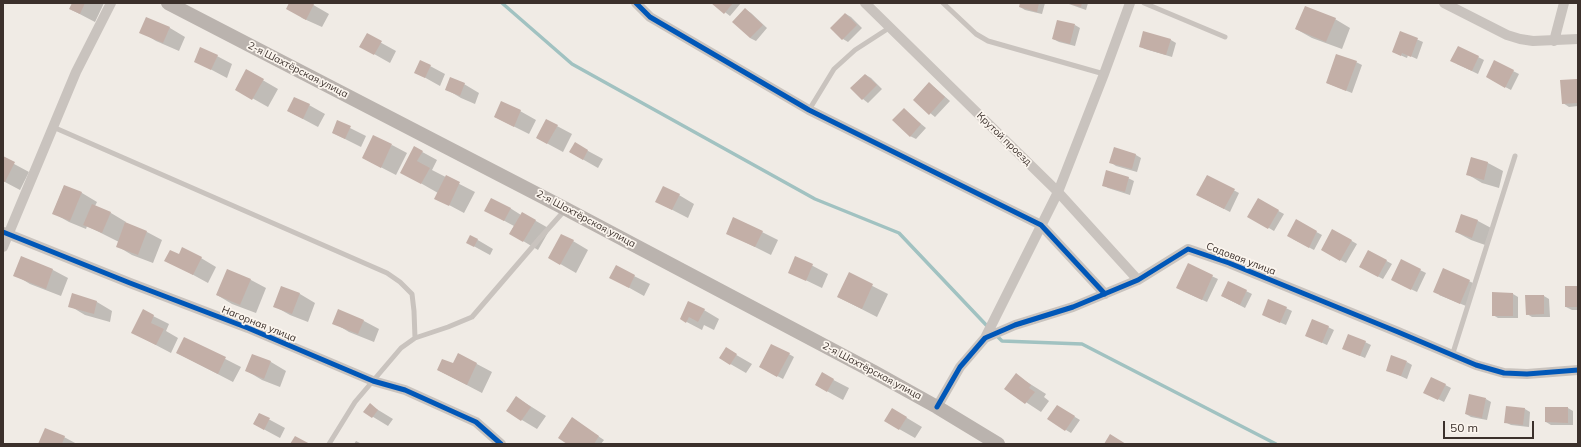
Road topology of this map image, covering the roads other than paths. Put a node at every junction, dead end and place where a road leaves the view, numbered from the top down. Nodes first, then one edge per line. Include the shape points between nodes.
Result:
1 (111, 3) edge
2 (168, 3) edge
3 (636, 3) edge
4 (865, 3) edge
5 (943, 3) edge
6 (1130, 3) edge
7 (1144, 3) edge
8 (1444, 3) edge
9 (1564, 3) edge
10 (889, 28) junction
11 (1225, 37) dead end
12 (1578, 39) edge
13 (1554, 41) junction
14 (1104, 74) junction
15 (808, 110) junction
16 (53, 126) junction
17 (1515, 156) dead end
18 (1058, 192) junction
19 (566, 209) junction
20 (1041, 225) junction
21 (6, 233) edge
22 (3, 247) edge
23 (1138, 280) junction
24 (1105, 294) junction
25 (415, 338) junction
26 (985, 338) junction
27 (1452, 356) junction
28 (1578, 370) edge
29 (373, 381) junction
30 (937, 407) junction
31 (329, 444) edge
32 (501, 444) edge
33 (998, 444) edge

1 - 16 street via 76,72
2 - 19 main road, 2-я Шахтёрская улица
3 - 15 street via 650,17
4 - 10 street, Крутой проезд
5 - 14 lane via 976,34 988,41
6 - 14 street
7 - 11 lane
8 - 13 street via 1507,35 1533,41
9 - 13 street
10 - 15 lane via 855,50 834,69
10 - 18 street, Крутой проезд
12 - 13 street
14 - 18 street
15 - 20 street
16 - 21 street
16 - 25 lane via 387,273 412,294
17 - 27 lane
18 - 20 street
18 - 23 street, Крутой проезд
19 - 25 lane via 472,318
19 - 30 main road, 2-я Шахтёрская улица
20 - 24 street
20 - 26 street
21 - 22 street
21 - 29 street, Нагорная улица via 248,328
23 - 24 street, Садовая улица
23 - 27 street, Садовая улица via 1188,249 1266,278
24 - 26 street, Садовая улица
25 - 29 lane via 401,348
26 - 30 street, Садовая улица via 960,367
27 - 28 street, Садовая улица via 1504,373
29 - 31 lane via 355,402
29 - 32 street, Нагорная улица via 405,390 476,422
30 - 33 main road, 2-я Шахтёрская улица

